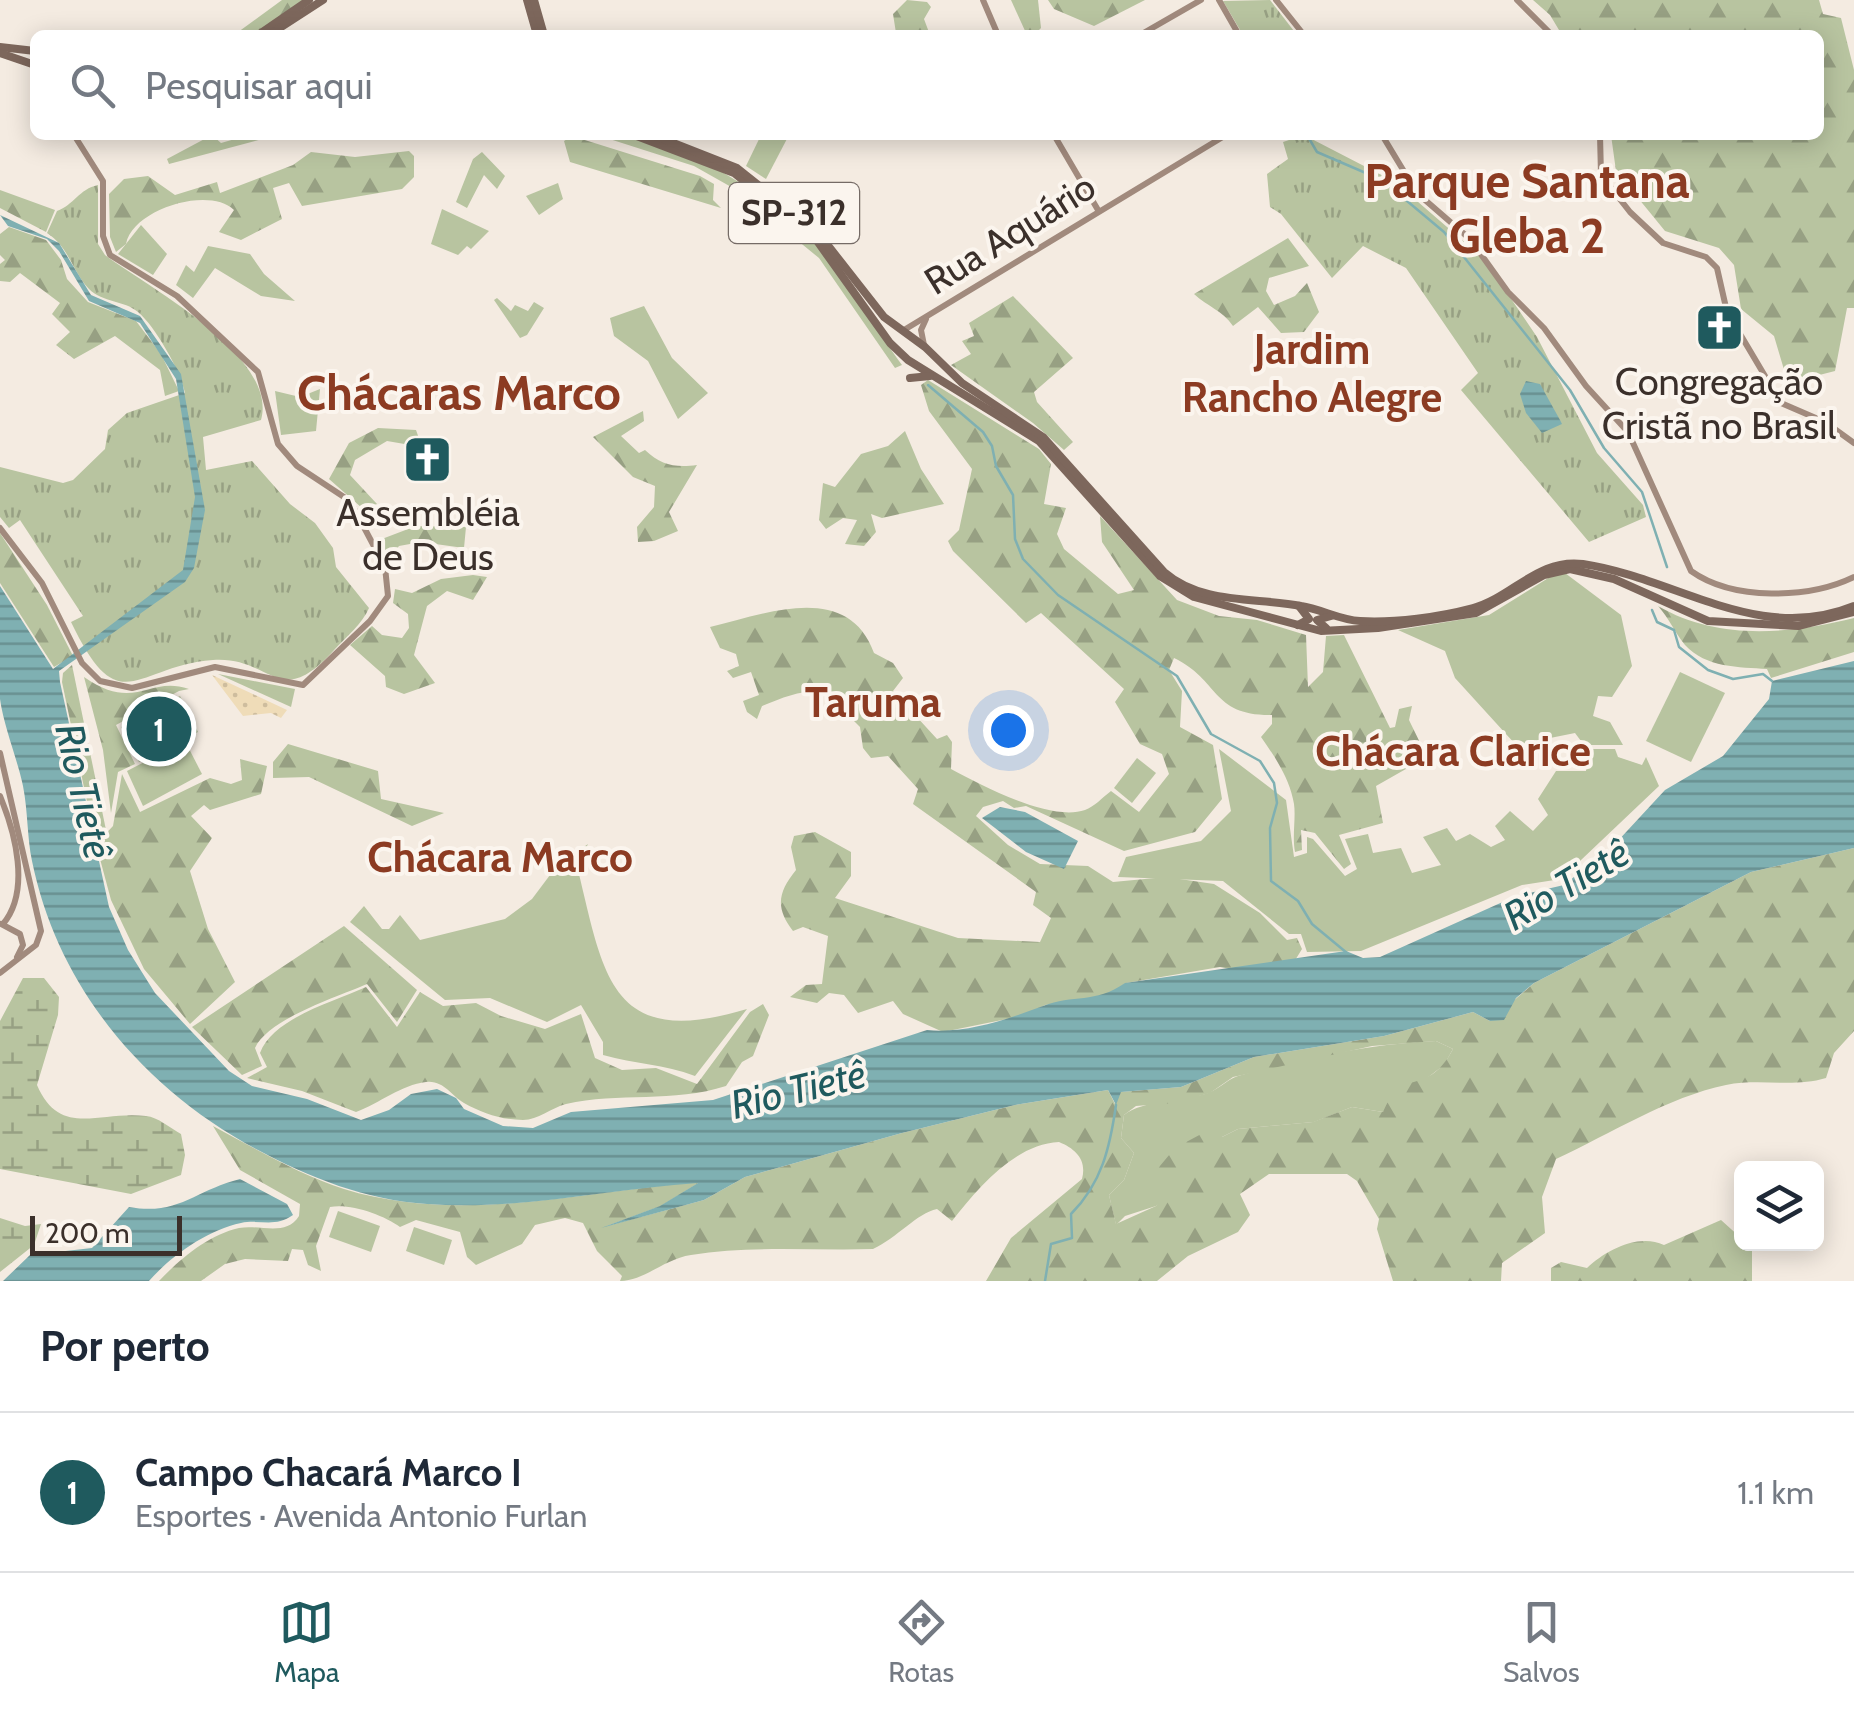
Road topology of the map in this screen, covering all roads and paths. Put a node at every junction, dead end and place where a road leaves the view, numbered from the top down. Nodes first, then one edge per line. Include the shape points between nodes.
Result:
1 (309, 0) edge
2 (323, 0) edge
3 (530, 0) edge
4 (984, 0) edge
5 (1202, 0) edge
6 (1219, 0) edge
7 (1276, 0) edge
8 (1517, 0) edge
9 (265, 30) edge
10 (277, 30) edge
11 (539, 30) edge
12 (996, 30) edge
13 (1149, 30) edge
14 (1236, 30) edge
15 (1300, 30) edge
16 (1547, 30) edge
17 (0, 50) edge
18 (30, 51) edge
19 (30, 63) edge
20 (77, 140) edge
21 (648, 140) edge
22 (666, 140) edge
23 (1057, 140) edge
24 (1217, 140) edge
25 (1385, 140) edge
26 (1600, 140) edge
27 (1401, 163) junction
28 (1390, 172) dead end
29 (1098, 210) junction
30 (927, 318) junction
31 (904, 330) junction
32 (894, 347) junction
33 (925, 347) junction
34 (920, 367) junction
35 (936, 376) junction
36 (910, 378) dead end
37 (1854, 443) edge
38 (0, 528) edge
39 (1854, 578) edge
40 (1700, 582) junction
41 (1688, 596) junction
42 (1702, 600) junction
43 (1714, 604) junction
44 (1299, 605) junction
45 (1854, 609) edge
46 (1684, 614) junction
47 (1335, 616) junction
48 (1708, 621) junction
49 (1294, 626) junction
50 (1335, 631) junction
51 (0, 753) edge
52 (2, 771) edge
53 (0, 796) edge
54 (1, 924) edge
55 (14, 962) junction
56 (0, 973) edge

1 - 9 main road
2 - 10 main road
3 - 11 main road
4 - 12 street
5 - 13 street
6 - 14 street
7 - 15 street
8 - 16 street
17 - 18 main road
17 - 19 main road
20 - 38 street via 104,182 110,255 177,296 254,366 282,452 343,492 385,567 389,589 384,603 308,683 222,668 132,688 100,681 82,663 42,583
21 - 32 main road, SP-312 via 717,164 750,185 826,250
22 - 31 main road, SP-312 via 720,159 754,180 826,240 879,312
23 - 29 street
24 - 29 street, Rua Aquário
25 - 27 street
26 - 37 street via 1601,175 1652,236 1713,262 1727,312 1784,406 1825,422
27 - 28 street
27 - 40 street via 1418,193 1470,239 1630,436
29 - 30 street, Rua Aquário
30 - 31 street, Rua Aquário
30 - 33 street via 920,334
31 - 32 main road via 894,337
31 - 33 main road, SP-312
32 - 34 main road, SP-312
33 - 34 main road
33 - 44 main road, SP-312 via 962,383 1048,442 1170,578 1221,597
34 - 35 main road, SP-312
35 - 36 main road
35 - 49 main road, SP-312 via 1039,441 1167,583
39 - 40 street via 1802,591
40 - 41 street
40 - 42 street
41 - 42 main road, SP-312
41 - 46 main road
41 - 47 main road, SP-312 via 1570,563 1542,570 1474,608 1378,621
42 - 43 main road, SP-312
43 - 45 main road, SP-312 via 1786,620
43 - 48 main road via 1717,614
44 - 47 main road, SP-312
44 - 49 main road via 1309,619
45 - 48 main road, SP-312 via 1798,626
46 - 48 main road, SP-312
46 - 50 main road, SP-312 via 1614,579 1570,570 1544,575 1476,613
47 - 50 main road via 1320,616 1317,623
49 - 50 main road, SP-312
51 - 52 street
52 - 55 street via 40,940
53 - 54 street via 18,871 15,907
54 - 55 street via 23,940
55 - 56 street

